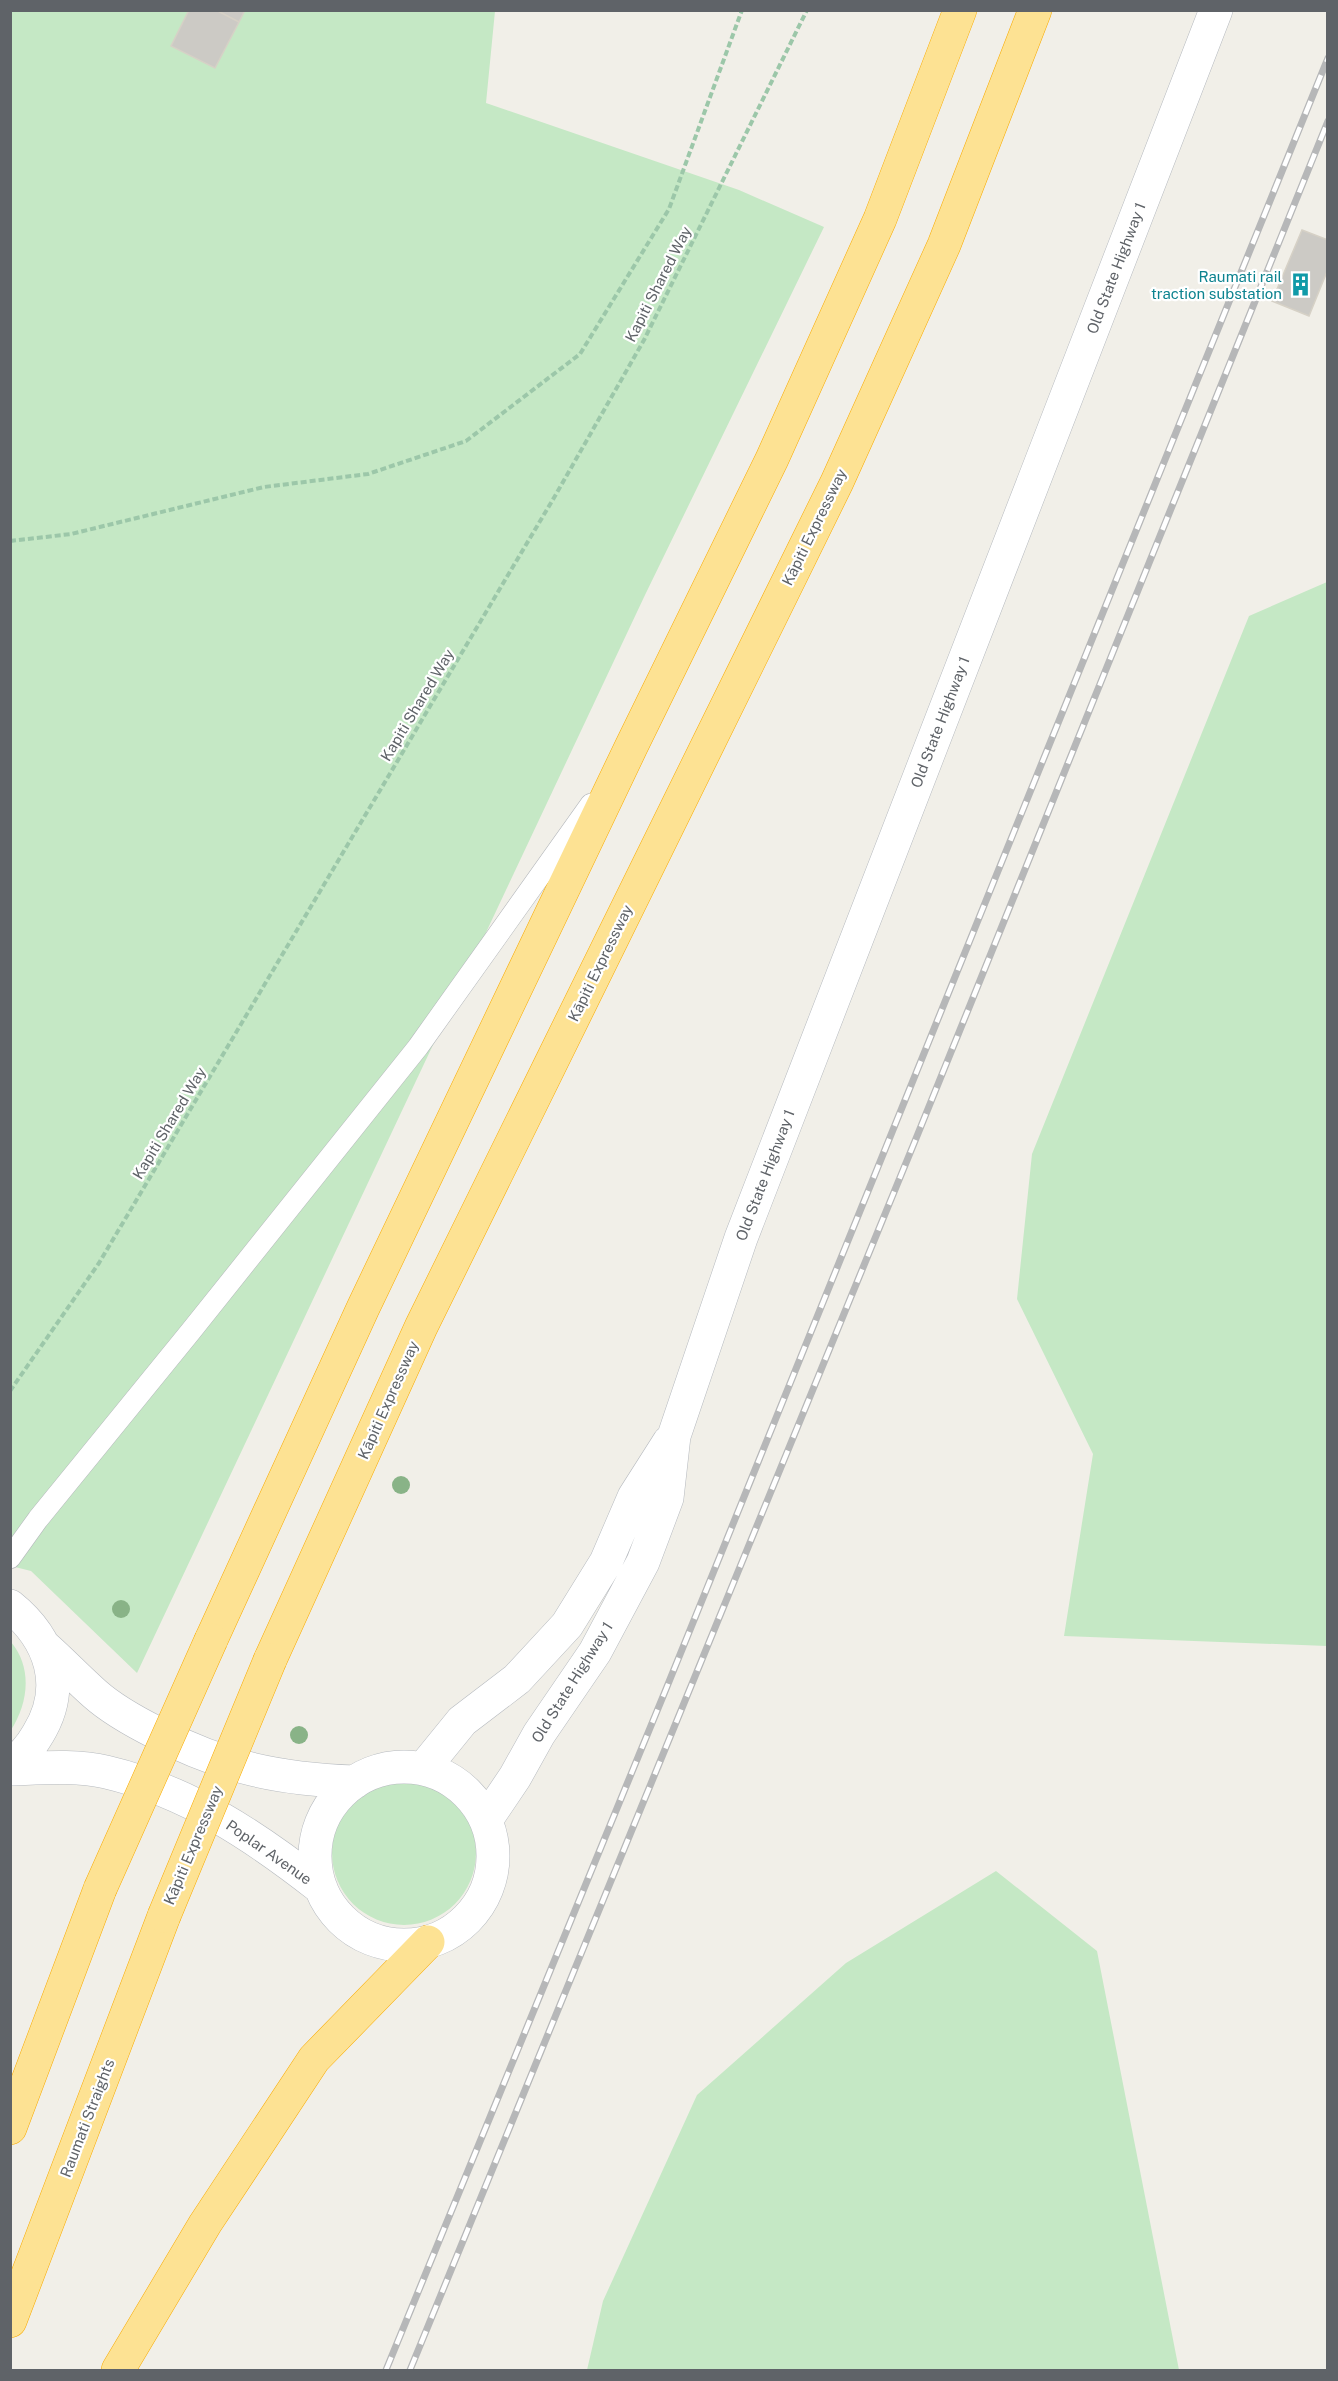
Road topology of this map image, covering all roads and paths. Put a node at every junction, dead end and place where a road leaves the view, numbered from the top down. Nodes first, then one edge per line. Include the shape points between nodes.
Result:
1 (742, 10) edge
2 (807, 10) edge
3 (960, 10) edge
4 (1035, 10) edge
5 (1216, 10) edge
6 (10, 541) edge
7 (631, 747) junction
8 (10, 1391) edge
9 (674, 1436) junction
10 (10, 1558) edge
11 (10, 1606) edge
12 (45, 1647) junction
13 (10, 1764) edge
14 (10, 1769) edge
15 (423, 1769) junction
16 (355, 1782) junction
17 (486, 1820) junction
18 (321, 1888) junction
19 (164, 1916) joint
20 (428, 1942) junction
21 (10, 2128) edge
22 (10, 2321) edge
23 (118, 2370) edge

1 - 6 path via 669,209 580,354 466,441 368,474 264,487 71,534
2 - 8 path, Kapiti Shared Way via 644,340 561,485 170,1147 99,1263
3 - 7 highway via 871,240 772,459
4 - 19 highway, Kāpiti Expressway, bridge via 944,245 837,482 421,1327 270,1660
5 - 9 main road, Old State Highway 1 via 741,1238
7 - 10 lane via 418,1047
7 - 21 highway, bridge via 363,1308 211,1640 100,1889
9 - 15 main road, Old State Highway 1 via 634,1497 606,1562 567,1625 517,1679 462,1721
9 - 17 main road, Old State Highway 1 via 667,1498 643,1562 595,1653 538,1734
11 - 12 main road via 27,1619
12 - 13 main road via 53,1695 47,1719 30,1747
12 - 16 main road via 127,1718 185,1748 237,1767 282,1777
14 - 18 main road, Poplar Avenue via 105,1772 178,1795 230,1823
15 - 16 main road via 392,1768
15 - 17 main road via 462,1788
16 - 18 main road via 333,1803 319,1830 315,1859
17 - 20 main road via 493,1848 491,1876 481,1903 463,1924
18 - 20 main road via 336,1914 358,1932 384,1943
19 - 22 highway, Raumati Straights
20 - 23 highway via 314,2059 205,2224

